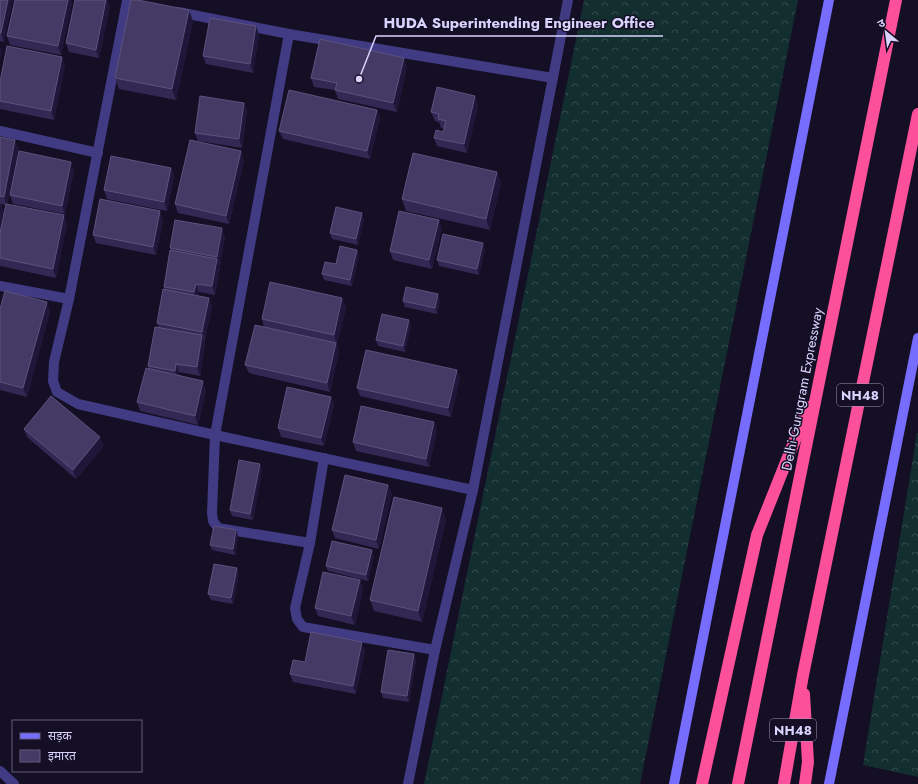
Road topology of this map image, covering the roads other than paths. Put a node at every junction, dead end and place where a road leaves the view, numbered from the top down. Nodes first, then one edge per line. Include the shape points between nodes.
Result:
1 (568, 0) edge
2 (829, 0) edge
3 (896, 0) edge
4 (128, 1) edge
5 (166, 9) edge
6 (289, 34) junction
7 (553, 78) junction
8 (918, 114) edge
9 (0, 131) edge
10 (98, 153) junction
11 (0, 286) edge
12 (69, 299) junction
13 (918, 338) edge
14 (820, 378) junction
15 (215, 435) junction
16 (324, 458) junction
17 (473, 490) junction
18 (310, 543) junction
19 (435, 650) junction
20 (803, 675) junction
21 (0, 771) edge
22 (14, 784) edge
23 (408, 784) edge
24 (674, 784) edge
25 (702, 784) edge
26 (738, 784) edge
27 (784, 784) edge
28 (805, 784) edge
29 (829, 784) edge

1 - 7 street
2 - 24 main road
3 - 14 highway, Delhi-Gurugram Expressway / NH48
4 - 10 street
5 - 6 street
6 - 7 street
6 - 15 street
7 - 17 street
8 - 20 highway, NH48
9 - 10 street
10 - 12 street
11 - 12 street
12 - 15 street via 54,362 53,381 56,392 78,404
13 - 29 main road
14 - 25 highway via 757,535
14 - 26 highway, Delhi-Gurugram Expressway / NH48
15 - 16 street
15 - 18 street via 212,513 213,521 218,528
16 - 17 street
16 - 18 street
17 - 19 street
18 - 19 street via 295,608 296,619 304,627
19 - 23 street
20 - 27 highway, NH48
20 - 28 highway via 808,762
21 - 22 street

